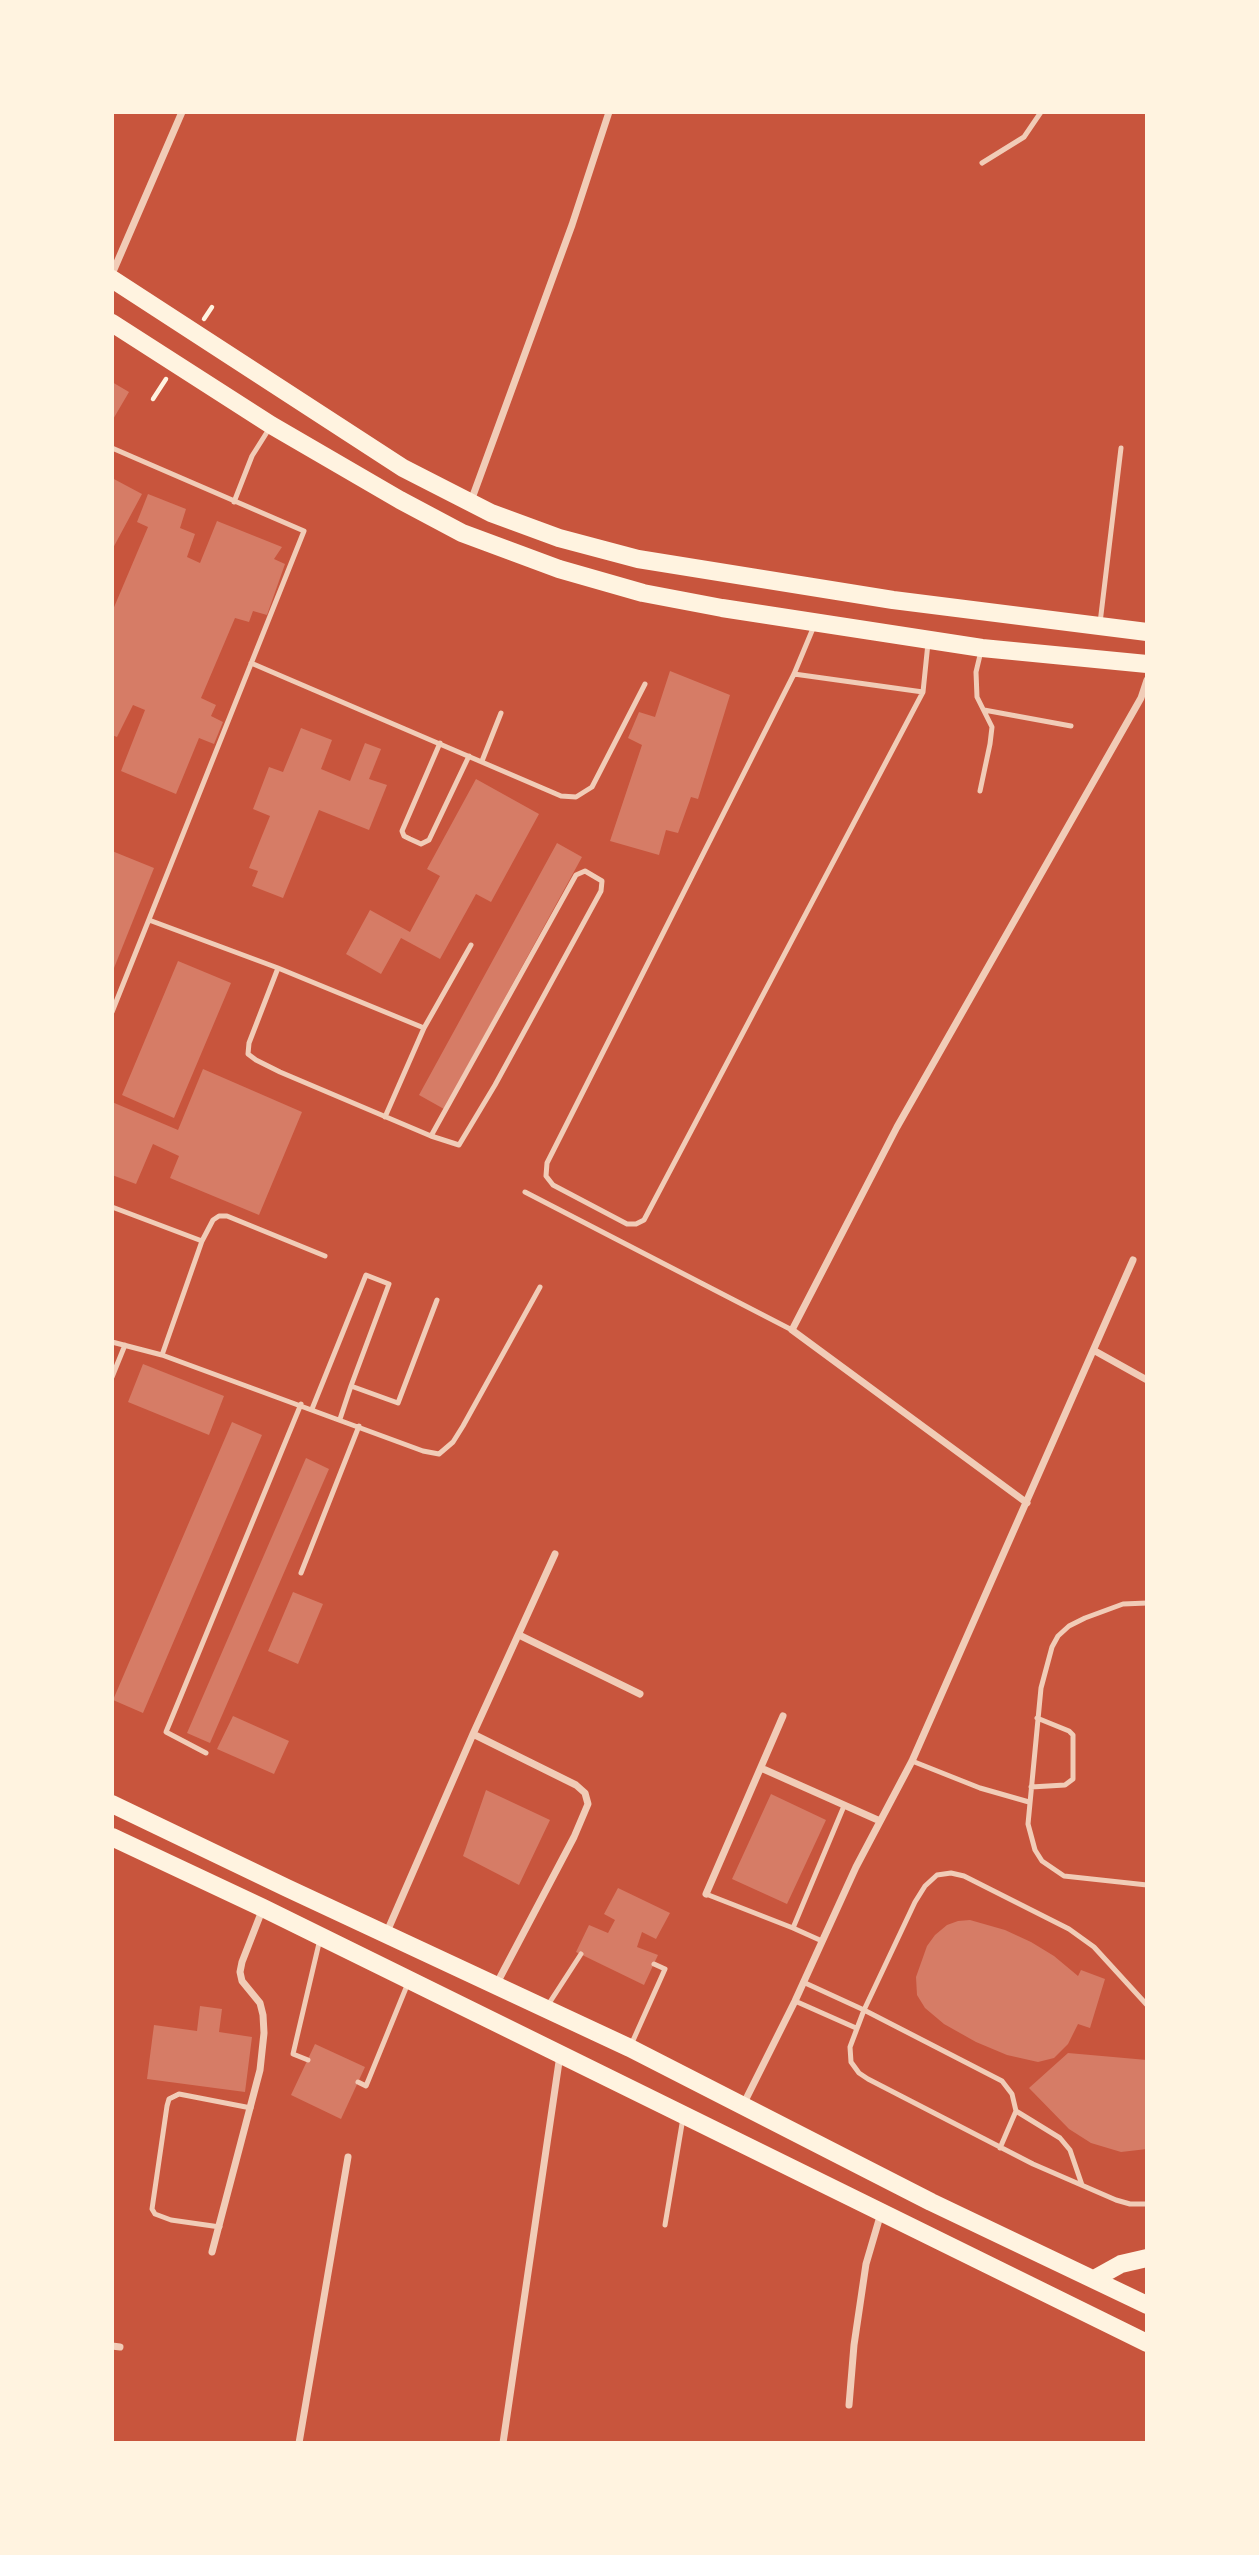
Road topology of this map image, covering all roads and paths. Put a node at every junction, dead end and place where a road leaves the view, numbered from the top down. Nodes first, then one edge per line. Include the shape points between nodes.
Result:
1 (182, 112) edge
2 (609, 112) edge
3 (1041, 112) edge
4 (982, 163) dead end
5 (112, 276) edge
6 (112, 323) edge
7 (271, 425) junction
8 (1121, 448) dead end
9 (112, 449) edge
10 (234, 502) junction
11 (471, 503) junction
12 (815, 621) junction
13 (1100, 626) junction
14 (1147, 632) edge
15 (929, 639) junction
16 (982, 648) junction
17 (251, 663) junction
18 (1147, 664) edge
19 (794, 674) junction
20 (1147, 680) edge
21 (645, 684) dead end
22 (923, 692) junction
23 (984, 710) junction
24 (501, 713) dead end
25 (1071, 726) dead end
26 (440, 743) junction
27 (469, 756) junction
28 (482, 761) junction
29 (979, 791) dead end
30 (149, 920) junction
31 (471, 945) dead end
32 (278, 968) junction
33 (112, 1012) edge
34 (424, 1028) junction
35 (385, 1116) junction
36 (431, 1136) junction
37 (525, 1192) dead end
38 (112, 1207) edge
39 (202, 1241) junction
40 (325, 1255) dead end
41 (1133, 1260) dead end
42 (540, 1287) dead end
43 (437, 1300) dead end
44 (792, 1330) junction
45 (112, 1342) edge
46 (125, 1345) junction
47 (1095, 1351) junction
48 (162, 1355) junction
49 (112, 1377) edge
50 (1147, 1380) edge
51 (351, 1386) junction
52 (301, 1404) junction
53 (312, 1409) junction
54 (340, 1419) junction
55 (359, 1426) junction
56 (1027, 1503) junction
57 (555, 1554) dead end
58 (301, 1573) dead end
59 (1147, 1603) edge
60 (519, 1635) junction
61 (640, 1694) dead end
62 (783, 1716) dead end
63 (1037, 1718) junction
64 (473, 1734) junction
65 (206, 1753) dead end
66 (912, 1761) junction
67 (761, 1768) junction
68 (1031, 1787) junction
69 (1030, 1802) junction
70 (112, 1804) edge
71 (844, 1806) junction
72 (880, 1821) junction
73 (112, 1837) edge
74 (1147, 1885) edge
75 (706, 1894) joint
76 (263, 1908) junction
77 (793, 1928) junction
78 (386, 1934) junction
79 (321, 1937) junction
80 (822, 1941) junction
81 (581, 1954) dead end
82 (654, 1964) dead end
83 (409, 1980) junction
84 (803, 1982) junction
85 (496, 1985) junction
86 (795, 2001) junction
87 (1147, 2005) edge
88 (547, 2008) junction
89 (864, 2010) junction
90 (856, 2028) junction
91 (629, 2048) junction
92 (560, 2054) junction
93 (308, 2060) dead end
94 (358, 2082) dead end
95 (743, 2106) junction
96 (251, 2108) junction
97 (1016, 2111) junction
98 (684, 2115) junction
99 (1000, 2148) junction
100 (348, 2157) dead end
101 (1082, 2185) junction
102 (1147, 2204) edge
103 (881, 2212) junction
104 (665, 2225) dead end
105 (220, 2227) junction
106 (212, 2252) dead end
107 (1147, 2258) edge
108 (1094, 2279) junction
109 (1147, 2305) edge
110 (1128, 2334) junction
111 (1147, 2343) edge
112 (1147, 2354) edge
113 (849, 2405) dead end
114 (299, 2443) edge
115 (503, 2443) edge

1 - 5 street
2 - 11 street
3 - 4 lane via 1024,137
5 - 11 main road via 403,468
6 - 7 main road
7 - 10 lane via 252,456
7 - 12 main road via 461,533 559,569 643,593
8 - 13 lane
9 - 10 lane
10 - 17 lane via 304,531
11 - 13 main road via 559,538 638,559 893,600
12 - 15 main road
12 - 19 lane
13 - 14 main road
15 - 16 main road
15 - 22 lane
16 - 18 main road
16 - 23 lane via 976,672 977,697
17 - 26 lane
17 - 30 lane
19 - 22 lane
19 - 22 lane via 547,1163 546,1176 553,1185 627,1224 644,1220
20 - 44 street via 1141,698 897,1128
21 - 28 lane via 592,787 576,797 561,796
23 - 25 lane
23 - 29 lane via 992,727
24 - 28 lane
26 - 27 lane
26 - 27 lane via 402,831 421,844 429,840
27 - 28 lane
30 - 32 lane
30 - 33 lane
31 - 34 lane
32 - 34 lane
32 - 35 lane via 248,1054
34 - 35 lane
35 - 36 lane
36 - 36 lane via 455,1145 463,1142 601,891 602,881 585,871 576,875
37 - 44 lane
38 - 39 lane
39 - 40 lane via 213,1220 226,1216
39 - 48 lane
41 - 47 street
42 - 55 lane via 446,1450 432,1454
43 - 51 lane via 398,1403
44 - 56 street
45 - 46 lane
46 - 48 lane
46 - 49 lane
47 - 50 street
47 - 56 street
48 - 52 lane
51 - 53 lane via 389,1284 366,1275
51 - 54 lane
52 - 53 lane
52 - 65 lane via 166,1732
53 - 54 lane
54 - 55 lane
55 - 58 lane
56 - 66 street
57 - 60 street
59 - 63 lane via 1107,1608 1058,1636 1047,1660
60 - 61 street
60 - 64 street
62 - 67 street
63 - 68 lane
63 - 68 lane via 1073,1735 1073,1779 1065,1786
64 - 78 street
64 - 85 street via 576,1785 588,1804
66 - 69 lane
66 - 72 street
67 - 71 street
67 - 75 street
68 - 69 lane
69 - 74 lane via 1028,1824 1034,1850 1054,1871
70 - 78 main road
71 - 72 street
71 - 77 lane
72 - 80 street
73 - 76 main road
75 - 77 lane
76 - 79 main road
76 - 96 street via 240,1972 263,2015 260,2070
77 - 80 lane
78 - 85 main road
79 - 83 main road
79 - 93 lane via 293,2054
80 - 84 street
81 - 88 lane
82 - 91 lane via 664,1969
83 - 92 main road
83 - 94 lane via 366,2085
84 - 86 street
84 - 89 lane
85 - 88 main road
86 - 90 lane
86 - 95 street
87 - 89 lane via 1094,1947 1069,1930 951,1873 937,1875 925,1886
88 - 91 main road
89 - 90 lane
89 - 97 lane via 1002,2081 1012,2094
90 - 99 lane via 850,2047 851,2062 859,2073
91 - 95 main road
92 - 98 main road
92 - 115 street
95 - 108 main road
96 - 105 street
96 - 105 lane via 178,2094 167,2106 152,2209 171,2220
97 - 99 lane
97 - 101 lane via 1060,2138 1070,2150
98 - 103 main road
98 - 104 lane
99 - 101 lane
100 - 114 street
101 - 102 lane via 1130,2204
103 - 110 main road
103 - 113 street via 866,2264
105 - 106 street
107 - 108 main road via 1122,2264
108 - 109 main road
110 - 111 main road
110 - 112 main road

